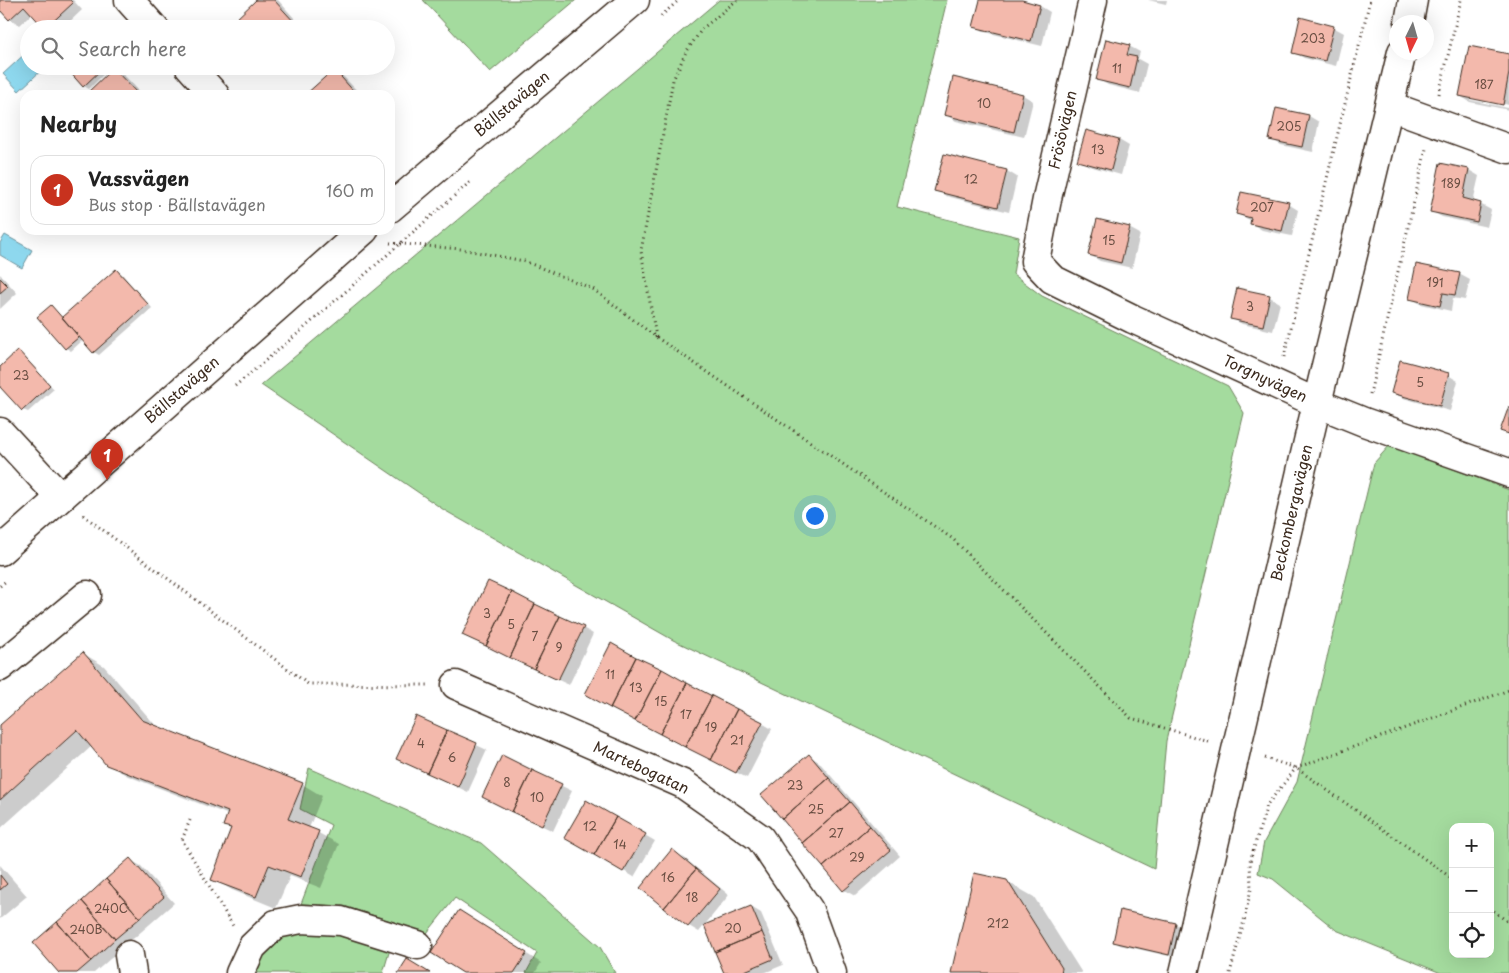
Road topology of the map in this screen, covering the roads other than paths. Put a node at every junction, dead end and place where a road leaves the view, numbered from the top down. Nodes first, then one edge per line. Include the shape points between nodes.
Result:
1 (129, 0) edge
2 (635, 0) edge
3 (1093, 0) edge
4 (1414, 0) edge
5 (1410, 15) edge
6 (147, 20) edge
7 (1400, 60) edge
8 (197, 75) edge
9 (211, 90) edge
10 (1390, 106) junction
11 (1509, 149) edge
12 (395, 204) edge
13 (350, 235) edge
14 (1035, 261) joint
15 (1318, 403) junction
16 (0, 432) edge
17 (1509, 473) edge
18 (60, 497) junction
19 (0, 550) edge
20 (87, 595) dead end
21 (0, 667) edge
22 (456, 685) road end
23 (418, 945) dead end
24 (240, 973) edge
25 (832, 973) edge
26 (1184, 973) edge

1 - 6 street
2 - 12 street, Bällstavägen
3 - 14 street, Frösövägen
4 - 5 street
7 - 10 street, Beckombergavägen
8 - 9 street
10 - 11 street
10 - 15 street, Beckombergavägen
13 - 18 street, Bällstavägen
14 - 15 street, Torgnyvägen via 1052,279
15 - 17 street, Torgnyvägen
15 - 26 street, Beckombergavägen
16 - 18 street
18 - 19 street, Bällstavägen
20 - 21 street
22 - 25 street, Martebogatan via 683,784 760,838 809,910
23 - 24 street via 341,920 301,919 276,924 252,947

